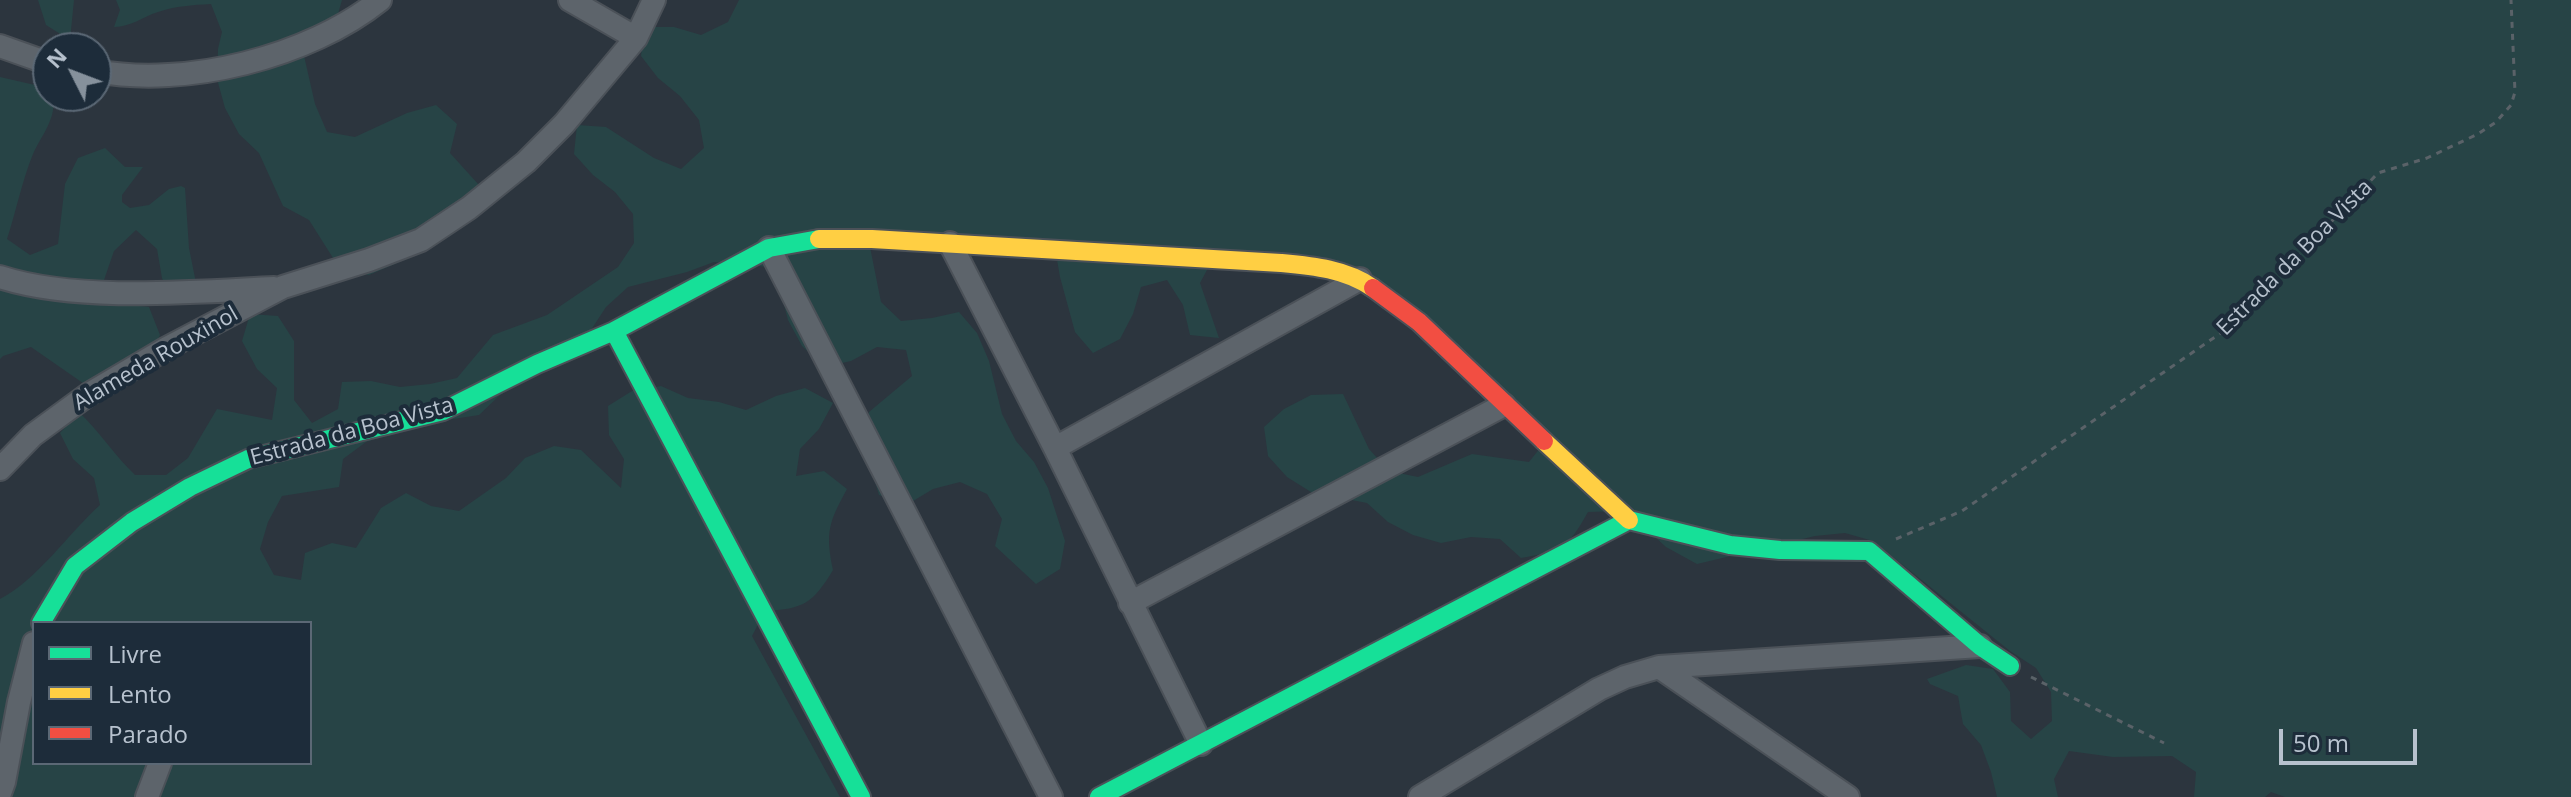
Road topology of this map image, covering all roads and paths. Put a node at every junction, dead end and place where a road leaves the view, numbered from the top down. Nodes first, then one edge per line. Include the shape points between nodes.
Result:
1 (380, 0) edge
2 (570, 0) edge
3 (654, 0) edge
4 (2511, 0) edge
5 (636, 38) junction
6 (0, 46) edge
7 (32, 57) edge
8 (112, 72) edge
9 (950, 243) junction
10 (769, 248) junction
11 (0, 277) edge
12 (1360, 279) junction
13 (283, 287) junction
14 (614, 331) junction
15 (1504, 405) junction
16 (1055, 448) junction
17 (0, 469) edge
18 (1629, 520) junction
19 (1869, 551) junction
20 (1130, 603) junction
21 (42, 621) edge
22 (1980, 646) junction
23 (32, 651) edge
24 (2010, 666) joint
25 (1659, 667) junction
26 (2164, 743) dead end
27 (1201, 744) junction
28 (159, 765) edge
29 (0, 793) edge
30 (147, 797) edge
31 (861, 797) edge
32 (1051, 797) edge
33 (1099, 797) edge
34 (1420, 797) edge
35 (1848, 797) edge

1 - 8 street via 338,27 238,66 173,76
2 - 5 street
3 - 5 street
4 - 19 path, Estrada da Boa Vista via 2515,92 2496,122 2427,158 2378,173 2231,326 1962,511
5 - 13 street via 564,124 469,208 421,240
6 - 7 street
9 - 10 street, Estrada da Boa Vista via 817,239
9 - 12 street, Estrada da Boa Vista via 1281,263
9 - 16 street
10 - 14 street, Estrada da Boa Vista
10 - 32 street
11 - 13 street via 97,291
12 - 15 street, Estrada da Boa Vista via 1419,322
12 - 16 street
13 - 17 street, Alameda Rouxinol via 89,394 33,435
14 - 21 street, Estrada da Boa Vista via 443,411 248,459 190,487 75,566
14 - 31 street
15 - 18 street, Estrada da Boa Vista
15 - 20 street
16 - 20 street
18 - 19 street via 1730,545
18 - 27 street
19 - 22 street
20 - 27 street
22 - 24 street
22 - 25 street
23 - 29 street
24 - 26 path
25 - 34 street via 1599,689
25 - 35 street
27 - 33 street
28 - 30 street

